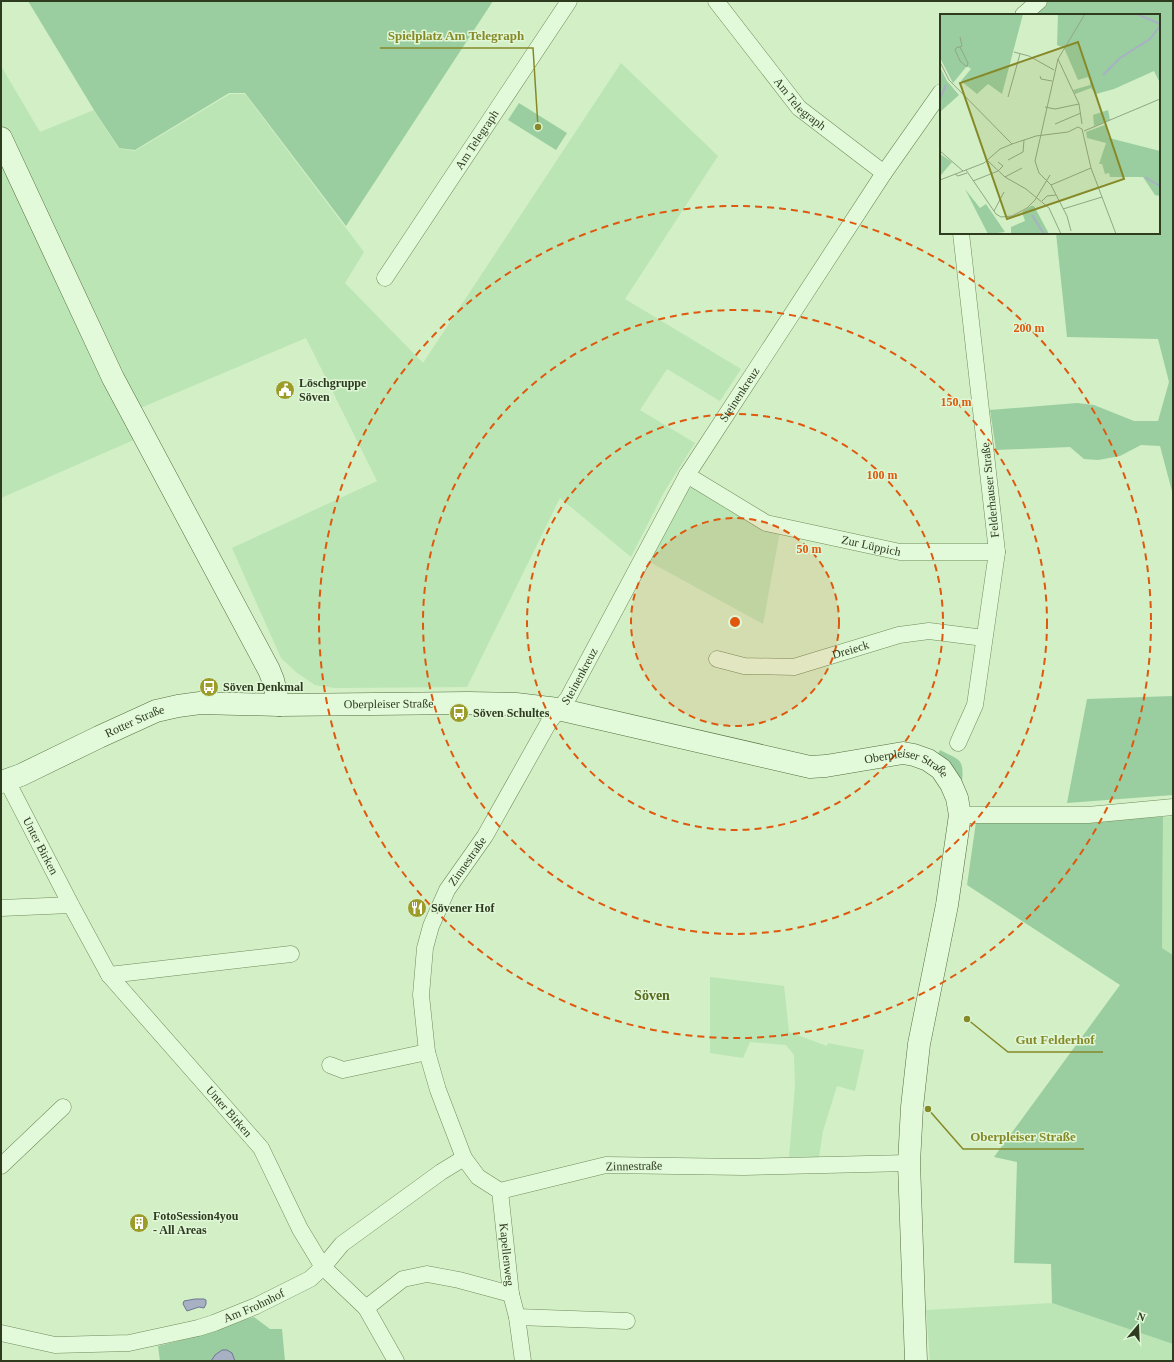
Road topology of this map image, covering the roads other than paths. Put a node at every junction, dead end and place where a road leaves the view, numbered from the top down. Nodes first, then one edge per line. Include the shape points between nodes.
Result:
1 (569, 1) edge
2 (716, 1) edge
3 (1039, 1) edge
4 (1024, 14) edge
5 (940, 93) edge
6 (1, 138) edge
7 (884, 173) junction
8 (961, 234) edge
9 (385, 278) dead end
10 (688, 474) junction
11 (997, 552) junction
12 (984, 638) junction
13 (717, 659) dead end
14 (279, 705) junction
15 (558, 709) junction
16 (958, 743) dead end
17 (4, 782) edge
18 (1173, 807) edge
19 (960, 815) junction
20 (71, 905) junction
21 (1, 908) edge
22 (291, 954) dead end
23 (109, 975) junction
24 (427, 1052) junction
25 (330, 1065) dead end
26 (63, 1107) dead end
27 (464, 1158) junction
28 (909, 1163) junction
29 (1, 1166) edge
30 (500, 1191) junction
31 (323, 1266) junction
32 (511, 1294) junction
33 (366, 1308) junction
34 (517, 1317) junction
35 (627, 1321) dead end
36 (1, 1333) edge
37 (396, 1361) edge
38 (523, 1361) edge
39 (916, 1361) edge

1 - 9 street, Am Telegraph
2 - 7 street, Am Telegraph via 799,108
3 - 4 street
5 - 7 street, Steinenkreuz
6 - 14 main road via 113,378 269,670
7 - 10 street, Steinenkreuz
8 - 11 street, Felderhauser Straße
10 - 11 street, Zur Lüppich via 766,523 900,552
10 - 15 street, Steinenkreuz via 568,698
11 - 12 street, Felderhauser Straße
12 - 13 street, Dreieck via 929,631 899,635 794,667 744,666
12 - 16 street, Felderhauser Straße via 975,705
14 - 15 main road, Oberpleiser Straße via 516,704
14 - 17 main road, Rotter Straße via 200,703 156,711
15 - 19 main road, Oberpleiser Straße via 810,767 902,753 914,755 928,760 941,769 957,798
15 - 24 street, Zinnestraße via 485,836 447,890 431,926 425,948 422,995
17 - 20 street, Unter Birken
18 - 19 street via 1088,815
19 - 28 main road, Oberpleiser Straße via 947,905 919,1044
20 - 21 street
20 - 23 street, Unter Birken
22 - 23 street
23 - 31 street, Unter Birken via 261,1148 300,1229
24 - 25 street via 343,1070
24 - 27 street, Zinnestraße via 438,1090
26 - 29 street
27 - 30 street, Zinnestraße via 478,1177
27 - 31 street, Am Frohnhof via 342,1244
28 - 30 street, Zinnestraße via 744,1167 606,1165
28 - 39 main road, Oberpleiser Straße
30 - 32 street, Kapellenweg
31 - 33 street, Unter Birken
31 - 36 street, Am Frohnhof via 310,1279 256,1306 198,1328 129,1343 55,1345
32 - 33 street via 427,1274 403,1278
32 - 34 street, Kapellenweg
33 - 37 street, Unter Birken
34 - 35 street
34 - 38 street, Kapellenweg

